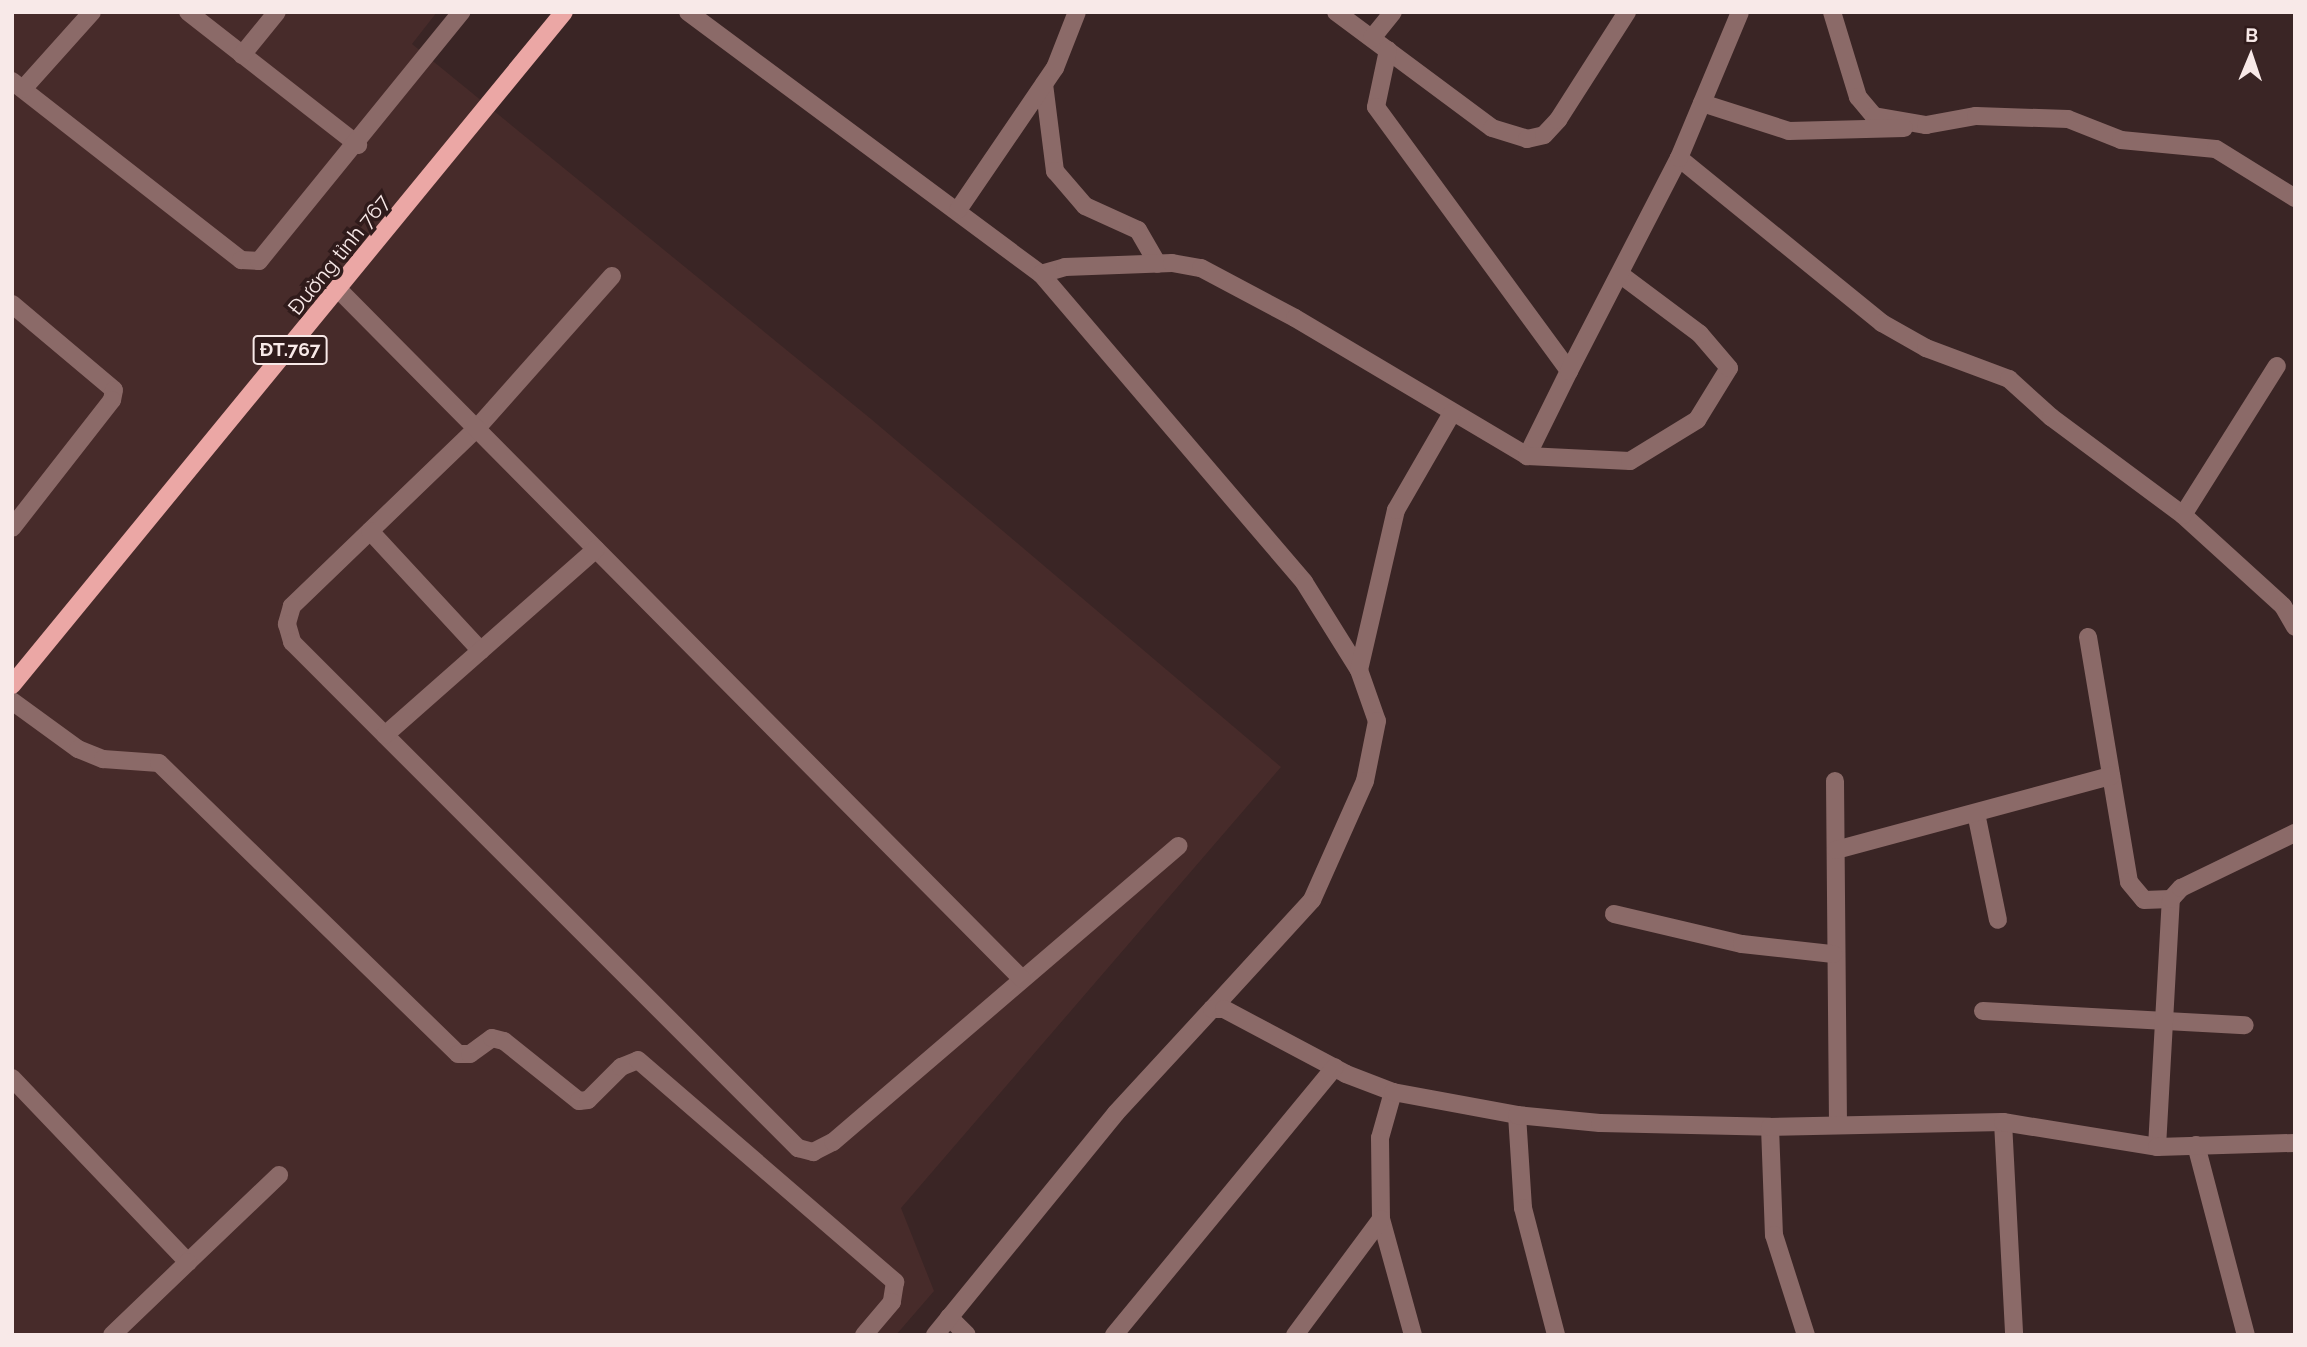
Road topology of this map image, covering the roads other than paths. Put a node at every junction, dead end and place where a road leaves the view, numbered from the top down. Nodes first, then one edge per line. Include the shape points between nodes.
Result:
1 (92, 12) edge
2 (188, 12) edge
3 (278, 12) edge
4 (461, 12) edge
5 (564, 12) edge
6 (688, 12) edge
7 (1077, 12) edge
8 (1336, 12) edge
9 (1393, 12) edge
10 (1627, 12) edge
11 (1740, 12) edge
12 (1832, 12) edge
13 (1372, 38) junction
14 (1388, 50) junction
15 (242, 55) junction
16 (1044, 84) junction
17 (18, 85) edge
18 (1702, 103) junction
19 (1926, 125) junction
20 (358, 145) junction
21 (1679, 158) junction
22 (2290, 192) edge
23 (958, 210) junction
24 (1158, 264) junction
25 (1041, 274) junction
26 (1621, 275) junction
27 (611, 276) dead end
28 (339, 290) junction
29 (12, 304) edge
30 (2277, 366) dead end
31 (1569, 371) junction
32 (1452, 413) junction
33 (477, 428) junction
34 (1527, 456) junction
35 (2183, 515) junction
36 (12, 528) edge
37 (370, 531) junction
38 (596, 549) junction
39 (2295, 627) edge
40 (2088, 637) dead end
41 (481, 651) junction
42 (1359, 670) junction
43 (12, 685) edge
44 (12, 701) edge
45 (385, 735) junction
46 (2111, 776) junction
47 (1835, 781) dead end
48 (1976, 813) junction
49 (2295, 833) edge
50 (1178, 846) dead end
51 (1836, 850) junction
52 (2171, 899) junction
53 (1614, 914) dead end
54 (1998, 920) dead end
55 (1833, 954) junction
56 (1022, 979) junction
57 (1212, 1009) junction
58 (1983, 1011) dead end
59 (2161, 1024) junction
60 (2245, 1025) dead end
61 (1335, 1067) junction
62 (12, 1078) edge
63 (1393, 1092) junction
64 (1517, 1115) junction
65 (2003, 1122) junction
66 (1838, 1125) junction
67 (1770, 1127) junction
68 (2295, 1143) edge
69 (2196, 1145) junction
70 (2157, 1147) junction
71 (279, 1175) dead end
72 (1381, 1219) junction
73 (188, 1262) junction
74 (949, 1317) junction
75 (112, 1335) edge
76 (864, 1335) edge
77 (934, 1335) edge
78 (967, 1335) edge
79 (1114, 1335) edge
80 (1295, 1335) edge
81 (1413, 1335) edge
82 (1556, 1335) edge
83 (1806, 1335) edge
84 (2014, 1335) edge
85 (2246, 1335) edge

1 - 17 street
2 - 15 street
3 - 15 street
4 - 20 street
5 - 28 main road, Đường tỉnh 767 / ĐT.767
6 - 23 street
7 - 16 street via 1062,56
8 - 13 street
9 - 13 street
10 - 14 street via 1558,120 1544,135 1527,139 1492,128
11 - 18 street
12 - 19 street via 1858,97 1874,116
13 - 14 street
14 - 31 street via 1376,107
15 - 20 street
16 - 23 street
16 - 24 street via 1055,171 1085,206 1138,230
17 - 20 street via 241,260 259,261 273,250
18 - 19 street via 1789,131
18 - 21 street
19 - 22 street via 1976,116 2068,119 2121,140 2216,149
21 - 26 street
21 - 35 street via 1882,323 1926,348 2010,379 2051,417
23 - 25 street
24 - 25 street via 1065,267
24 - 32 street via 1186,265 1214,274
25 - 42 street via 1304,582
26 - 31 street
26 - 34 street via 1700,334 1729,368 1697,420 1641,458
27 - 33 street
28 - 33 street
28 - 43 main road, Đường tỉnh 767 / ĐT.767
29 - 36 street via 114,390 112,400
30 - 35 street
31 - 34 street
32 - 34 street
32 - 42 street via 1396,510
33 - 37 street
33 - 38 street
35 - 39 street via 2283,606
37 - 41 street
37 - 45 street via 292,606 287,624 292,642
38 - 41 street
38 - 56 street
40 - 46 street
41 - 45 street
42 - 57 street via 1377,721 1365,781 1312,900
44 - 76 street via 78,749 103,759 159,764 458,1054 470,1054 485,1040 504,1041 579,1101 588,1100 621,1067 638,1060 895,1282 892,1302
45 - 56 street via 798,1148 813,1153 832,1142
46 - 48 street
46 - 52 street via 2134,894 2144,900
47 - 51 street
48 - 51 street
48 - 54 street
49 - 52 street via 2181,888
50 - 56 street
51 - 55 street
52 - 59 street
53 - 55 street via 1742,944
55 - 66 street
57 - 61 street
57 - 74 street via 1116,1112
58 - 59 street
59 - 60 street
59 - 70 street
61 - 63 street
61 - 79 street
62 - 73 street
63 - 64 street
63 - 72 street via 1380,1138
64 - 67 street via 1600,1123
64 - 82 street via 1523,1208
65 - 66 street
65 - 70 street
65 - 84 street
66 - 67 street
67 - 83 street via 1774,1235
68 - 69 street
69 - 70 street
69 - 85 street
71 - 73 street
72 - 80 street
72 - 81 street
73 - 75 street
74 - 77 street
74 - 78 street

